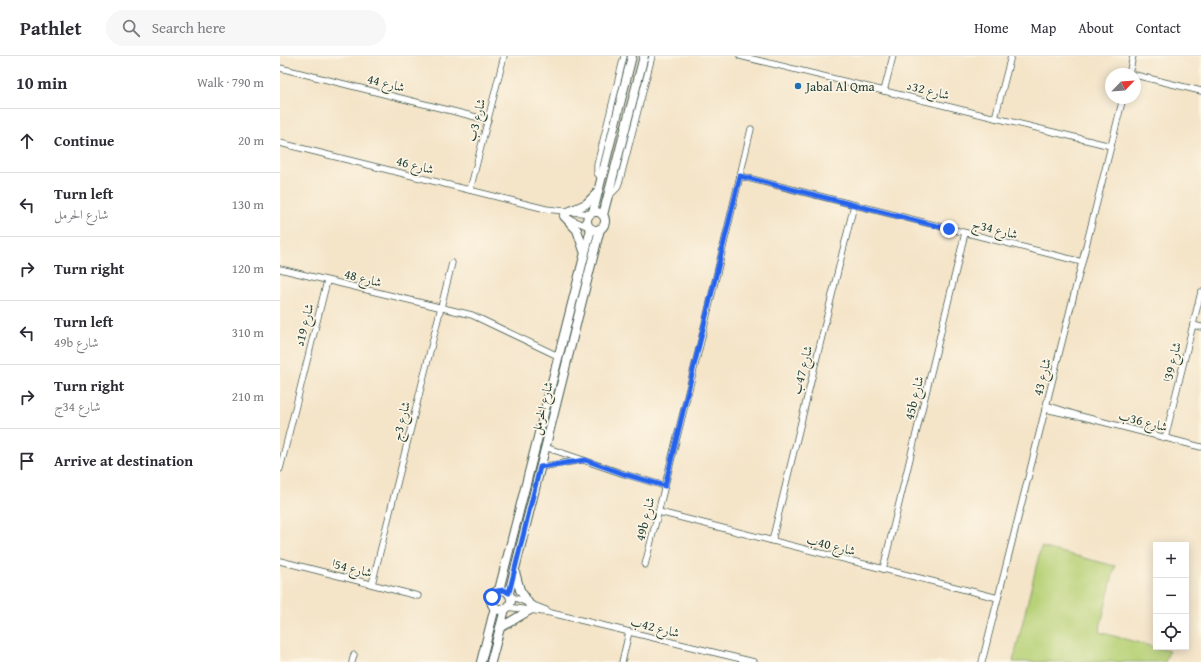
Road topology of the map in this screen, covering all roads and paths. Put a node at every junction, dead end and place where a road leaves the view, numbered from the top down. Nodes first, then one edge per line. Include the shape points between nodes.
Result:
1 (504, 56) edge
2 (624, 56) edge
3 (632, 56) edge
4 (644, 56) edge
5 (652, 56) edge
6 (740, 56) edge
7 (772, 56) edge
8 (893, 56) edge
9 (1010, 56) edge
10 (1133, 56) edge
11 (771, 63) junction
12 (280, 68) edge
13 (1132, 68) edge
14 (1141, 76) edge
15 (884, 91) junction
16 (1201, 91) edge
17 (1122, 104) edge
18 (995, 118) junction
19 (488, 120) junction
20 (751, 129) dead end
21 (280, 143) edge
22 (1111, 146) junction
23 (740, 176) junction
24 (602, 179) junction
25 (470, 190) junction
26 (599, 190) junction
27 (608, 197) junction
28 (854, 205) junction
29 (592, 213) junction
30 (566, 214) junction
31 (603, 215) junction
32 (590, 228) junction
33 (600, 230) junction
34 (965, 233) junction
35 (584, 254) junction
36 (1082, 262) junction
37 (452, 263) dead end
38 (280, 269) edge
39 (327, 280) junction
40 (1201, 292) edge
41 (441, 309) junction
42 (1193, 325) junction
43 (1201, 327) edge
44 (558, 356) junction
45 (1046, 407) junction
46 (1165, 438) junction
47 (545, 447) junction
48 (1201, 447) edge
49 (585, 460) junction
50 (540, 467) junction
51 (280, 469) edge
52 (665, 486) junction
53 (659, 512) junction
54 (772, 541) junction
55 (280, 561) edge
56 (645, 565) dead end
57 (515, 568) junction
58 (883, 569) junction
59 (372, 584) junction
60 (500, 590) junction
61 (509, 595) junction
62 (418, 596) dead end
63 (998, 598) junction
64 (495, 607) junction
65 (530, 607) junction
66 (506, 608) junction
67 (500, 628) junction
68 (629, 632) junction
69 (354, 655) dead end
70 (352, 662) edge
71 (481, 662) edge
72 (491, 662) edge
73 (622, 662) edge
74 (754, 662) edge
75 (982, 662) edge

1 - 19 street, شارع 3ب
2 - 24 street via 597,165 597,173
3 - 24 street
4 - 27 street
5 - 27 street via 620,180
6 - 11 street, شارع 32د
7 - 11 street
8 - 15 street
9 - 18 street
10 - 13 street
11 - 15 street, شارع 32د
12 - 19 street, شارع 44
14 - 16 street
15 - 18 street, شارع 32د
17 - 22 street, شارع 43
18 - 22 street, شارع 32د
19 - 25 street, شارع 3ب
20 - 23 street, 49b شارع
21 - 25 street, شارع 46
22 - 36 street, شارع 43
23 - 28 street, شارع 34ج
23 - 52 street, 49b شارع
24 - 26 street
25 - 30 street, شارع 46
26 - 29 street
26 - 30 street via 586,204
27 - 31 street
28 - 34 street, شارع 34ج
28 - 54 street, شارع 47ب
29 - 30 street, شارع 46
29 - 31 street via 599,212
29 - 32 street via 587,221
30 - 32 street, شارع 46
30 - 35 street via 577,230
31 - 33 street via 605,224
32 - 33 street
32 - 35 street, شارع الحرمل
33 - 47 street, شارع الحرمل
34 - 36 street, شارع 34ج
34 - 58 street, 45b شارع
35 - 44 street, شارع الحرمل
36 - 45 street, شارع 43
37 - 41 street, شارع 3ج
38 - 39 street, شارع 48
39 - 41 street, شارع 48
39 - 51 street, شارع 19د
40 - 42 street, شارع 39ا
41 - 44 street, شارع 48 via 472,315
41 - 59 street, شارع 3ج
42 - 43 street
42 - 46 street, شارع 39ا
44 - 60 street, شارع الحرمل
45 - 46 street, شارع 36ب via 1068,415
45 - 63 street, شارع 43
46 - 48 street, شارع 36ب
47 - 49 street
47 - 50 street, شارع الحرمل
49 - 50 street
49 - 52 street
50 - 57 street, شارع الحرمل
52 - 53 street, 49b شارع
53 - 54 street, شارع 40ب
53 - 56 street, 49b شارع
54 - 58 street, شارع 40ب
55 - 59 street, شارع 54ا
57 - 61 street, شارع الحرمل
57 - 65 street via 518,583
58 - 63 street, شارع 40ب
59 - 62 street, شارع 54ا
60 - 61 street
60 - 64 street via 492,597 492,604
61 - 65 street, شارع 42ب
61 - 66 street via 510,602
63 - 75 street, شارع 43
64 - 66 street
64 - 71 street
65 - 66 street, شارع 42ب
65 - 67 street
65 - 68 street, شارع 42ب
66 - 67 street
67 - 72 street
68 - 73 street
68 - 74 street, شارع 42ب
69 - 70 street

